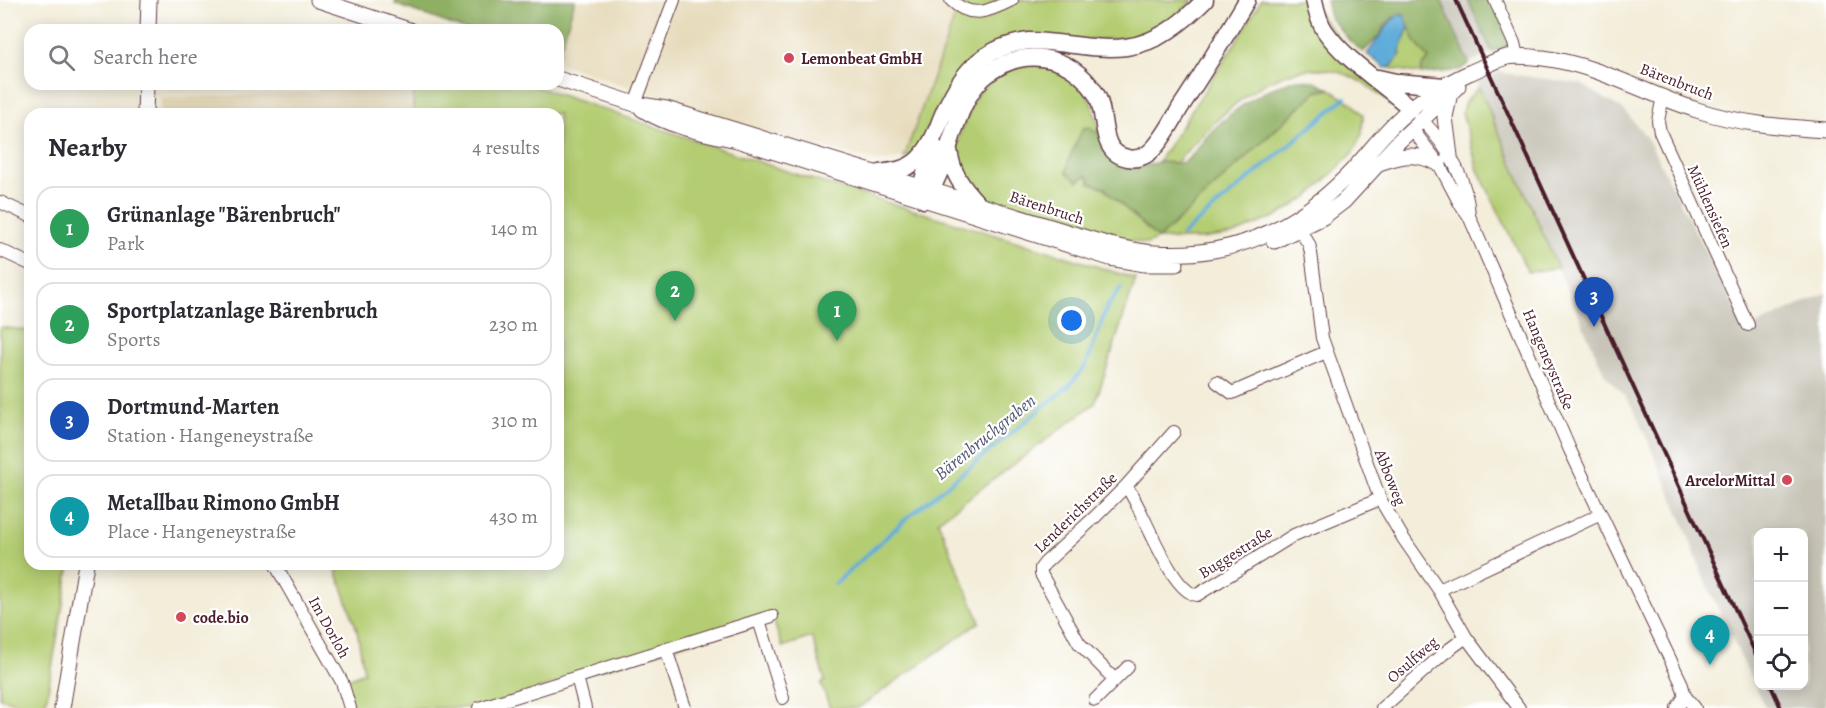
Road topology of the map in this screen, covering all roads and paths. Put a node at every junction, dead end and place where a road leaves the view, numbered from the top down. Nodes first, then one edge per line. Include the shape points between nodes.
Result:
1 (149, 0) edge
2 (318, 0) edge
3 (674, 0) edge
4 (951, 0) edge
5 (1012, 0) edge
6 (1204, 0) edge
7 (1247, 0) edge
8 (1314, 0) edge
9 (1495, 0) edge
10 (148, 24) edge
11 (391, 24) edge
12 (1517, 56) junction
13 (1374, 77) junction
14 (564, 81) edge
15 (1448, 89) junction
16 (146, 90) edge
17 (1663, 96) junction
18 (635, 104) junction
19 (145, 108) edge
20 (1415, 119) junction
21 (1826, 129) edge
22 (937, 130) junction
23 (948, 149) junction
24 (1445, 160) junction
25 (1382, 162) junction
26 (880, 173) junction
27 (926, 192) junction
28 (0, 202) edge
29 (977, 204) junction
30 (24, 213) edge
31 (1299, 230) junction
32 (0, 250) edge
33 (24, 261) edge
34 (1748, 326) dead end
35 (1326, 352) junction
36 (1217, 382) dead end
37 (1173, 432) dead end
38 (1126, 486) junction
39 (1380, 499) junction
40 (1600, 514) junction
41 (85, 570) edge
42 (278, 570) edge
43 (1439, 590) junction
44 (772, 616) dead end
45 (759, 620) junction
46 (1466, 637) junction
47 (666, 649) junction
48 (1128, 667) dead end
49 (577, 677) junction
50 (1114, 680) junction
51 (1685, 696) junction
52 (783, 698) dead end
53 (1095, 700) dead end
54 (62, 708) edge
55 (351, 708) edge
56 (479, 708) edge
57 (585, 708) edge
58 (685, 708) edge
59 (1382, 708) edge
60 (1519, 708) edge
61 (1677, 708) edge
62 (1695, 708) edge

1 - 10 main road
2 - 11 main road
3 - 18 street
4 - 5 street via 959,8 975,12 992,10
6 - 22 highway via 1166,33 1137,44 1114,47 1029,41 993,51 965,73
7 - 23 highway via 1166,131 1144,156 1126,158 1112,150 1097,96 1082,77 1065,65 1036,58 1004,63 980,80
8 - 13 highway via 1323,29 1351,60
9 - 12 street
12 - 15 main road, Bärenbruch via 1497,60 1459,77
12 - 17 main road, Bärenbruch via 1579,65
13 - 15 highway
13 - 20 highway
14 - 18 main road, Bärenbruch
15 - 20 main road, Bärenbruch
15 - 24 main road
16 - 19 main road
17 - 21 main road, Bärenbruch via 1734,120
17 - 34 street, Mühlensiefen via 1660,132
18 - 26 main road, Bärenbruch via 666,109
18 - 27 main road, Bärenbruch via 670,122
20 - 24 street, Hangeneystraße
20 - 25 main road, Bärenbruch
20 - 29 main road, Bärenbruch via 1386,132 1308,212 1273,231 1226,248 1175,254 1130,249
22 - 26 highway via 917,161
22 - 27 highway
23 - 27 highway
23 - 29 highway via 958,182
24 - 25 main road via 1418,155
24 - 40 street, Hangeneystraße via 1459,202 1469,216
25 - 31 main road, Bärenbruch via 1344,201
26 - 27 main road, Bärenbruch
27 - 29 main road, Bärenbruch
27 - 31 main road, Bärenbruch via 1110,258 1145,264 1210,261 1238,255
28 - 30 street
31 - 35 street, Abboweg via 1311,253
32 - 33 street
35 - 36 street via 1232,393
35 - 39 street, Abboweg
37 - 38 street, Lenderichstraße
38 - 39 street, Buggestraße via 1167,563 1184,589 1197,595 1294,535
38 - 50 street, Lenderichstraße via 1041,568 1079,643
39 - 43 street, Abboweg
40 - 43 street
40 - 51 street, Hangeneystraße via 1682,682
41 - 54 main road
42 - 55 street, Im Dorloh via 342,682
43 - 46 street, Abboweg
44 - 45 street
45 - 47 street
45 - 52 street
46 - 59 street, Osulfweg
46 - 60 street, Abboweg
47 - 49 street
47 - 58 street
48 - 50 street
49 - 56 street
49 - 57 street
50 - 53 street
51 - 61 street
51 - 62 street

